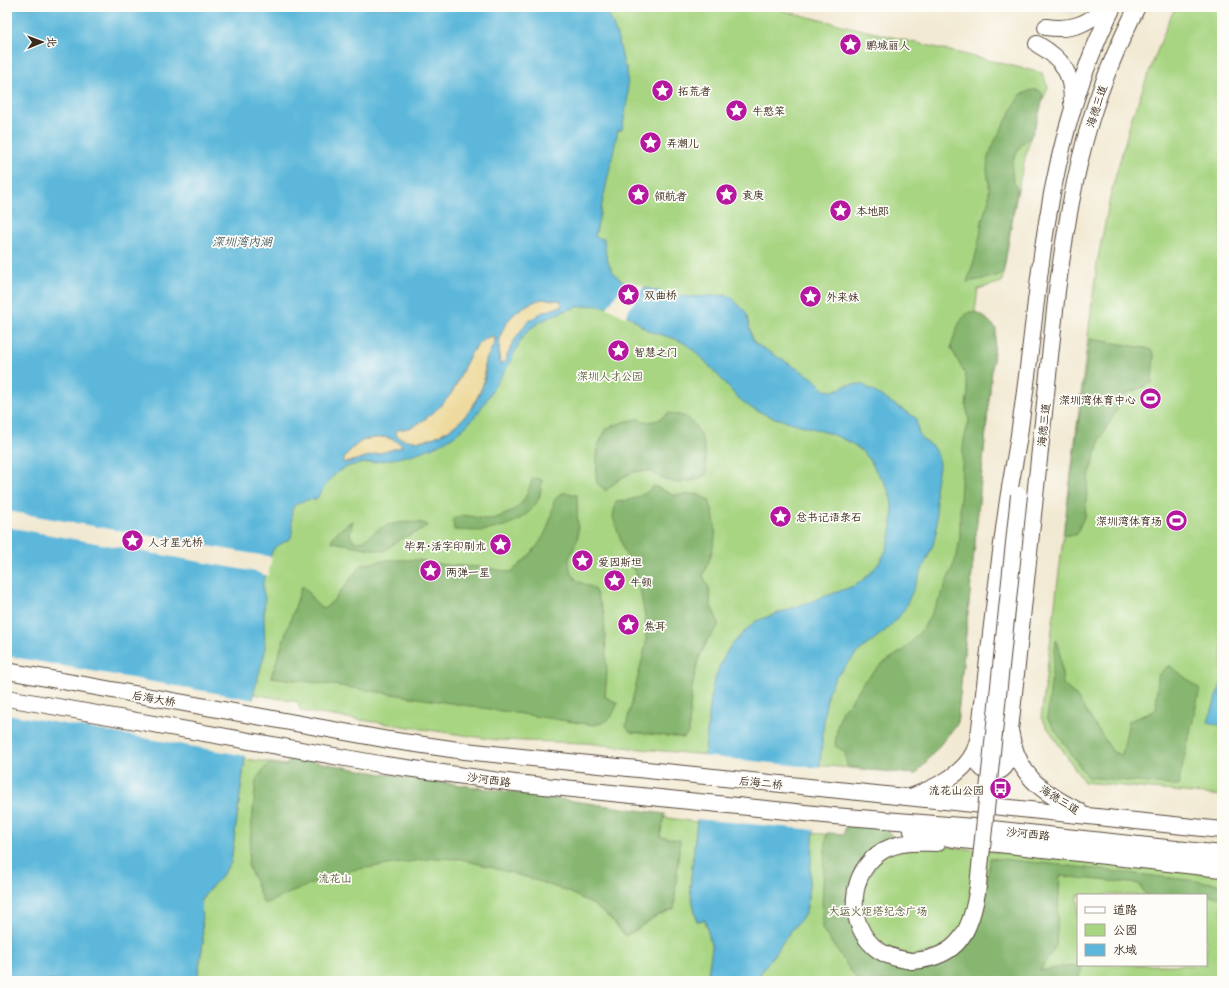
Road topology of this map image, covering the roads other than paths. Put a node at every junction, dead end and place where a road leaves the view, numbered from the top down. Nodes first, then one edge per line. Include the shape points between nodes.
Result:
1 (1107, 7) edge
2 (1113, 7) edge
3 (1137, 7) edge
4 (1046, 27) dead end
5 (1037, 44) dead end
6 (1072, 113) junction
7 (1021, 421) junction
8 (1021, 461) junction
9 (1039, 463) junction
10 (7, 671) edge
11 (7, 698) edge
12 (980, 728) junction
13 (1010, 730) junction
14 (685, 774) joint
15 (836, 789) joint
16 (910, 798) junction
17 (834, 816) junction
18 (1090, 816) junction
19 (1222, 830) edge
20 (980, 842) junction
21 (1222, 854) edge
22 (1222, 869) edge

1 - 4 main road via 1085,22 1072,27
2 - 6 main road, 海德三道 via 1086,68
3 - 9 main road, 海德三道 via 1103,82 1072,194 1057,291
5 - 6 main road via 1057,57 1066,69 1071,86
6 - 7 main road, 海德三道 via 1047,220
7 - 8 main road
7 - 12 main road, 海德三道 via 1008,503
8 - 9 main road
8 - 20 main road, bridge via 974,912 965,933 941,955 912,961 891,957 873,946 857,921 855,898 859,878 875,856 890,847 906,843
9 - 13 main road, 海德三道
10 - 14 main road, 后海大桥 via 389,740 465,751
11 - 17 main road, 沙河西路 via 385,765 500,781
12 - 13 main road via 978,760 987,772 1002,770 1007,764
12 - 16 main road, 海德三道 via 977,743 968,762 953,776
13 - 18 main road, 海德三道 via 1014,751 1031,779 1045,792
14 - 15 main road, 后海二桥
15 - 16 main road, 沙河西路
16 - 18 main road, 沙河西路
17 - 20 main road via 940,837
17 - 21 main road, 沙河西路 via 973,827
18 - 19 main road, 沙河西路
20 - 22 main road

